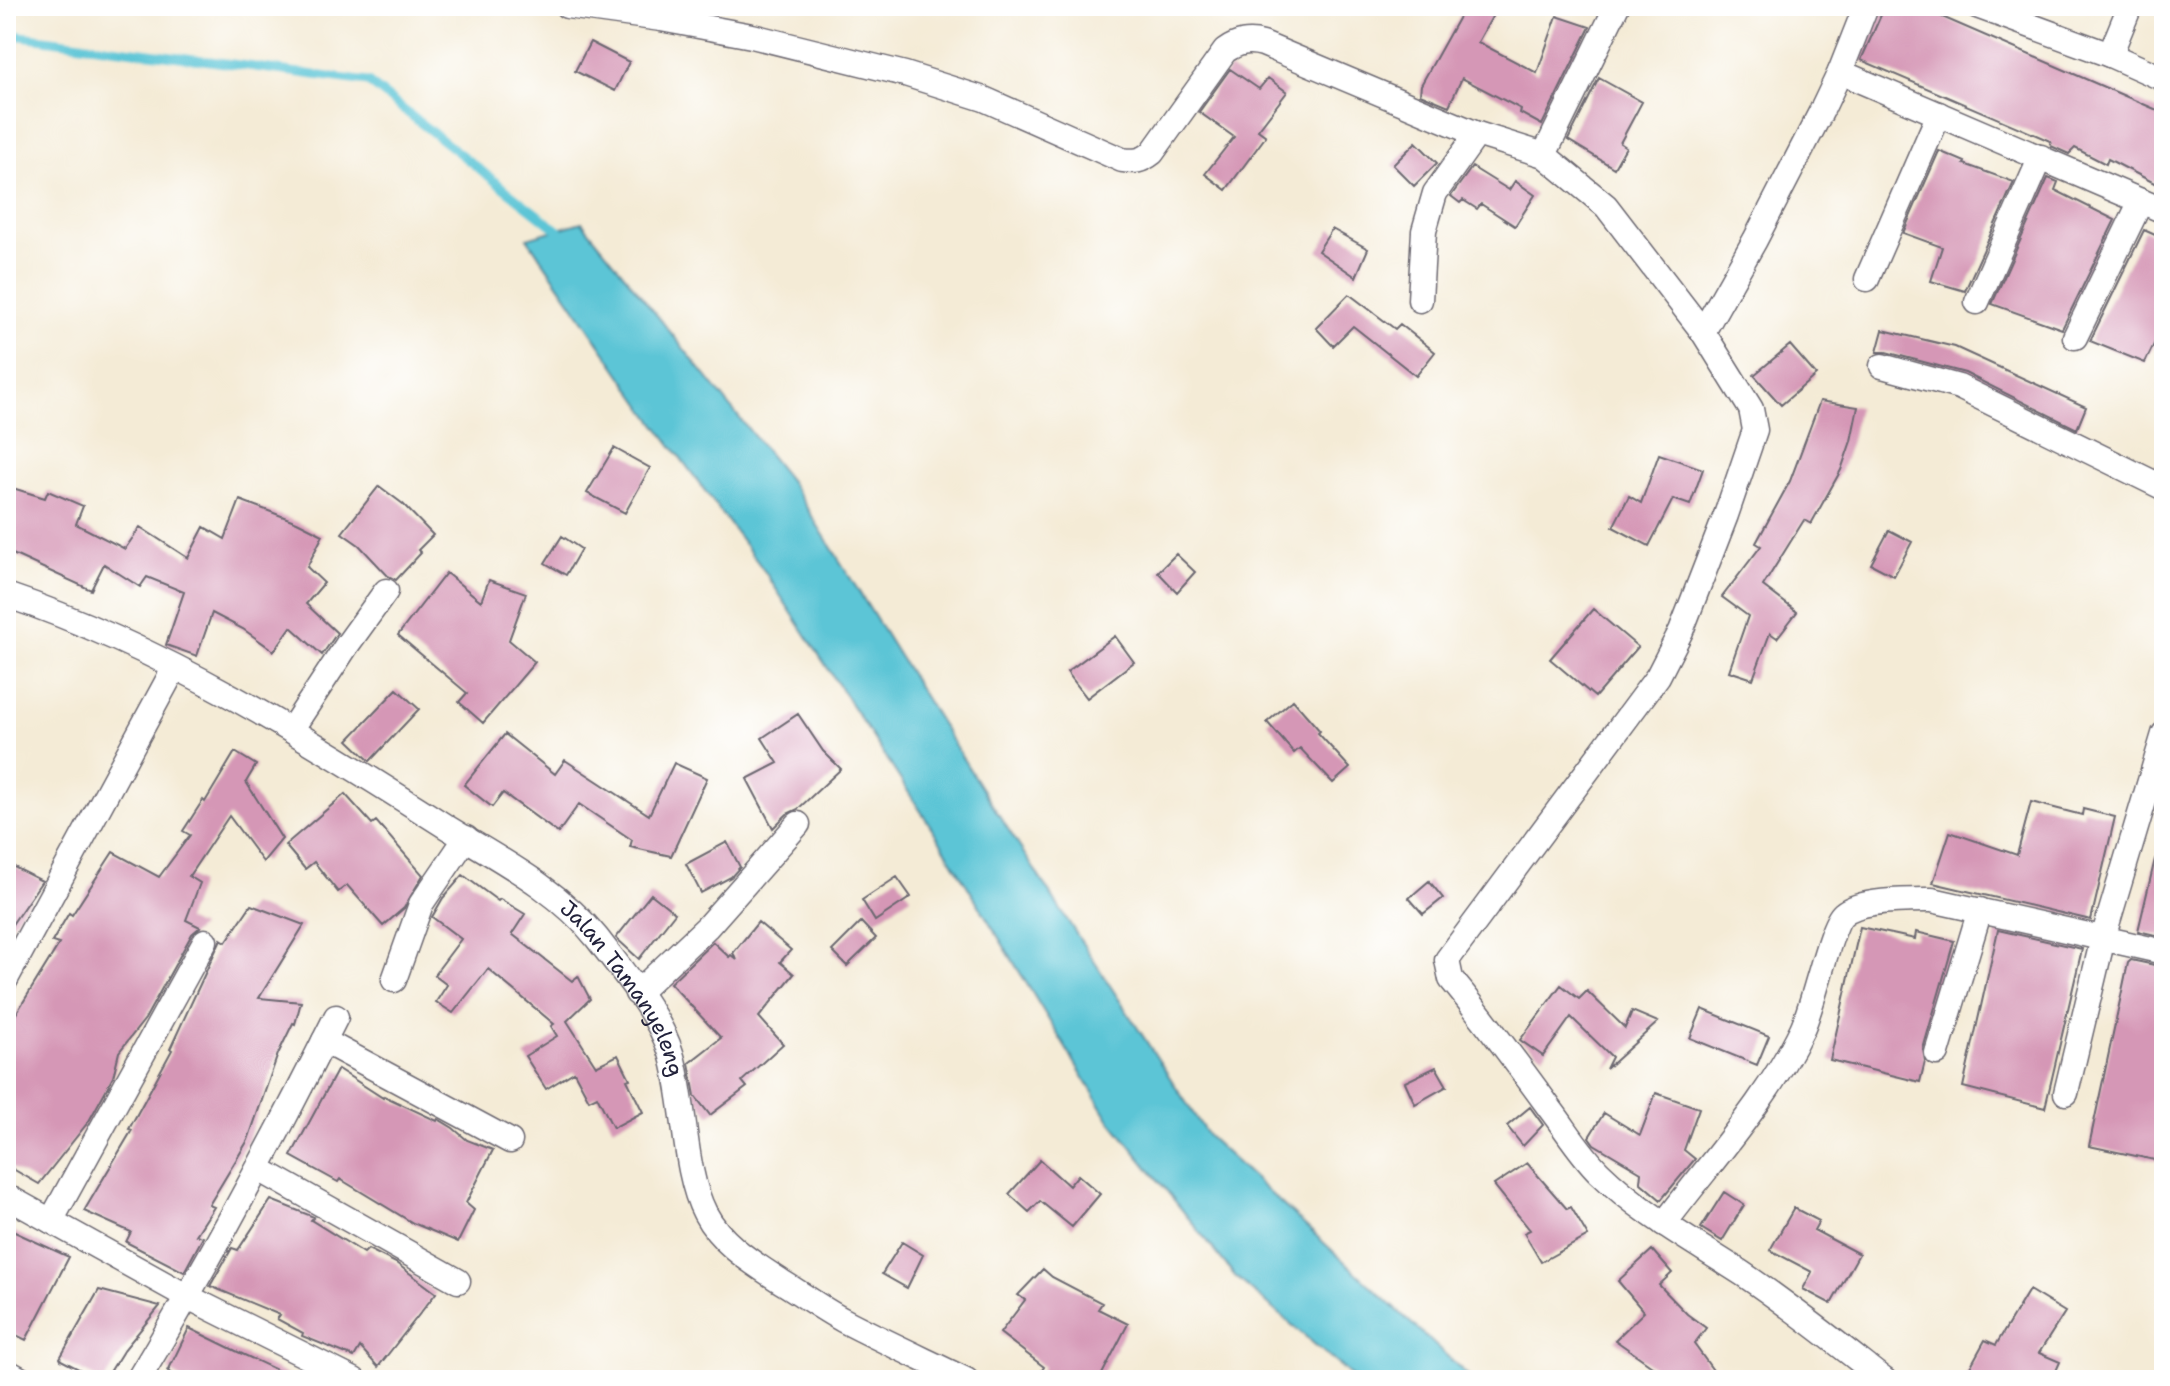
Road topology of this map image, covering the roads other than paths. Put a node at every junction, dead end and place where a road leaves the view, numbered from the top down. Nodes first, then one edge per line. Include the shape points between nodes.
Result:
1 (567, 6) edge
2 (1617, 6) edge
3 (1866, 6) edge
4 (2130, 6) edge
5 (1988, 8) edge
6 (2110, 55) junction
7 (1840, 72) junction
8 (2164, 79) edge
9 (1939, 114) junction
10 (1477, 134) junction
11 (1544, 155) junction
12 (2041, 157) junction
13 (2141, 201) junction
14 (2164, 211) edge
15 (1867, 279) dead end
16 (1420, 300) dead end
17 (1977, 302) dead end
18 (1703, 332) junction
19 (2075, 337) dead end
20 (1882, 366) dead end
21 (2164, 488) edge
22 (386, 591) dead end
23 (6, 595) edge
24 (175, 667) junction
25 (291, 730) junction
26 (2164, 734) edge
27 (798, 824) dead end
28 (466, 838) junction
29 (1980, 910) junction
30 (2103, 938) junction
31 (205, 941) dead end
32 (2164, 952) edge
33 (6, 979) edge
34 (394, 980) dead end
35 (637, 993) junction
36 (336, 1017) dead end
37 (324, 1041) junction
38 (1937, 1053) dead end
39 (2066, 1093) dead end
40 (510, 1141) dead end
41 (259, 1169) junction
42 (6, 1196) edge
43 (51, 1221) junction
44 (1664, 1224) junction
45 (458, 1281) dead end
46 (188, 1297) junction
47 (6, 1371) edge
48 (22, 1380) edge
49 (138, 1380) edge
50 (354, 1380) edge
51 (966, 1380) edge
52 (1884, 1380) edge

1 - 10 street via 752,36 905,74 984,99 1122,160 1144,160 1152,153 1225,51 1251,41
2 - 11 street
3 - 7 street
4 - 6 street
5 - 6 street
6 - 8 street
7 - 9 street
7 - 18 street
9 - 12 street
9 - 15 street
10 - 11 street
10 - 16 street via 1435,193 1424,231
11 - 18 street via 1606,206
12 - 13 street
12 - 17 street
13 - 14 street
13 - 19 street
18 - 44 street via 1751,409 1755,430 1681,631 1658,676 1447,960 1451,979 1580,1153 1621,1193
20 - 21 street via 1959,387
22 - 25 street
23 - 24 street, Jalan Tamanyeleng via 105,632
24 - 25 street, Jalan Tamanyeleng
24 - 33 street
25 - 28 street, Jalan Tamanyeleng
26 - 30 street
27 - 35 street via 707,927
28 - 34 street via 421,904
28 - 35 street, Jalan Tamanyeleng via 556,897 595,936
29 - 30 street
29 - 38 street
29 - 44 street via 1932,900 1894,900 1843,914 1807,1019 1787,1057
30 - 32 street
30 - 39 street
31 - 43 street
35 - 51 street, Jalan Tamanyeleng via 671,1052 694,1182 719,1234 840,1319
36 - 37 street
37 - 40 street
37 - 41 street
41 - 45 street
41 - 46 street
42 - 43 street
43 - 46 street
44 - 52 street via 1743,1274
46 - 49 street
46 - 50 street
47 - 48 street

